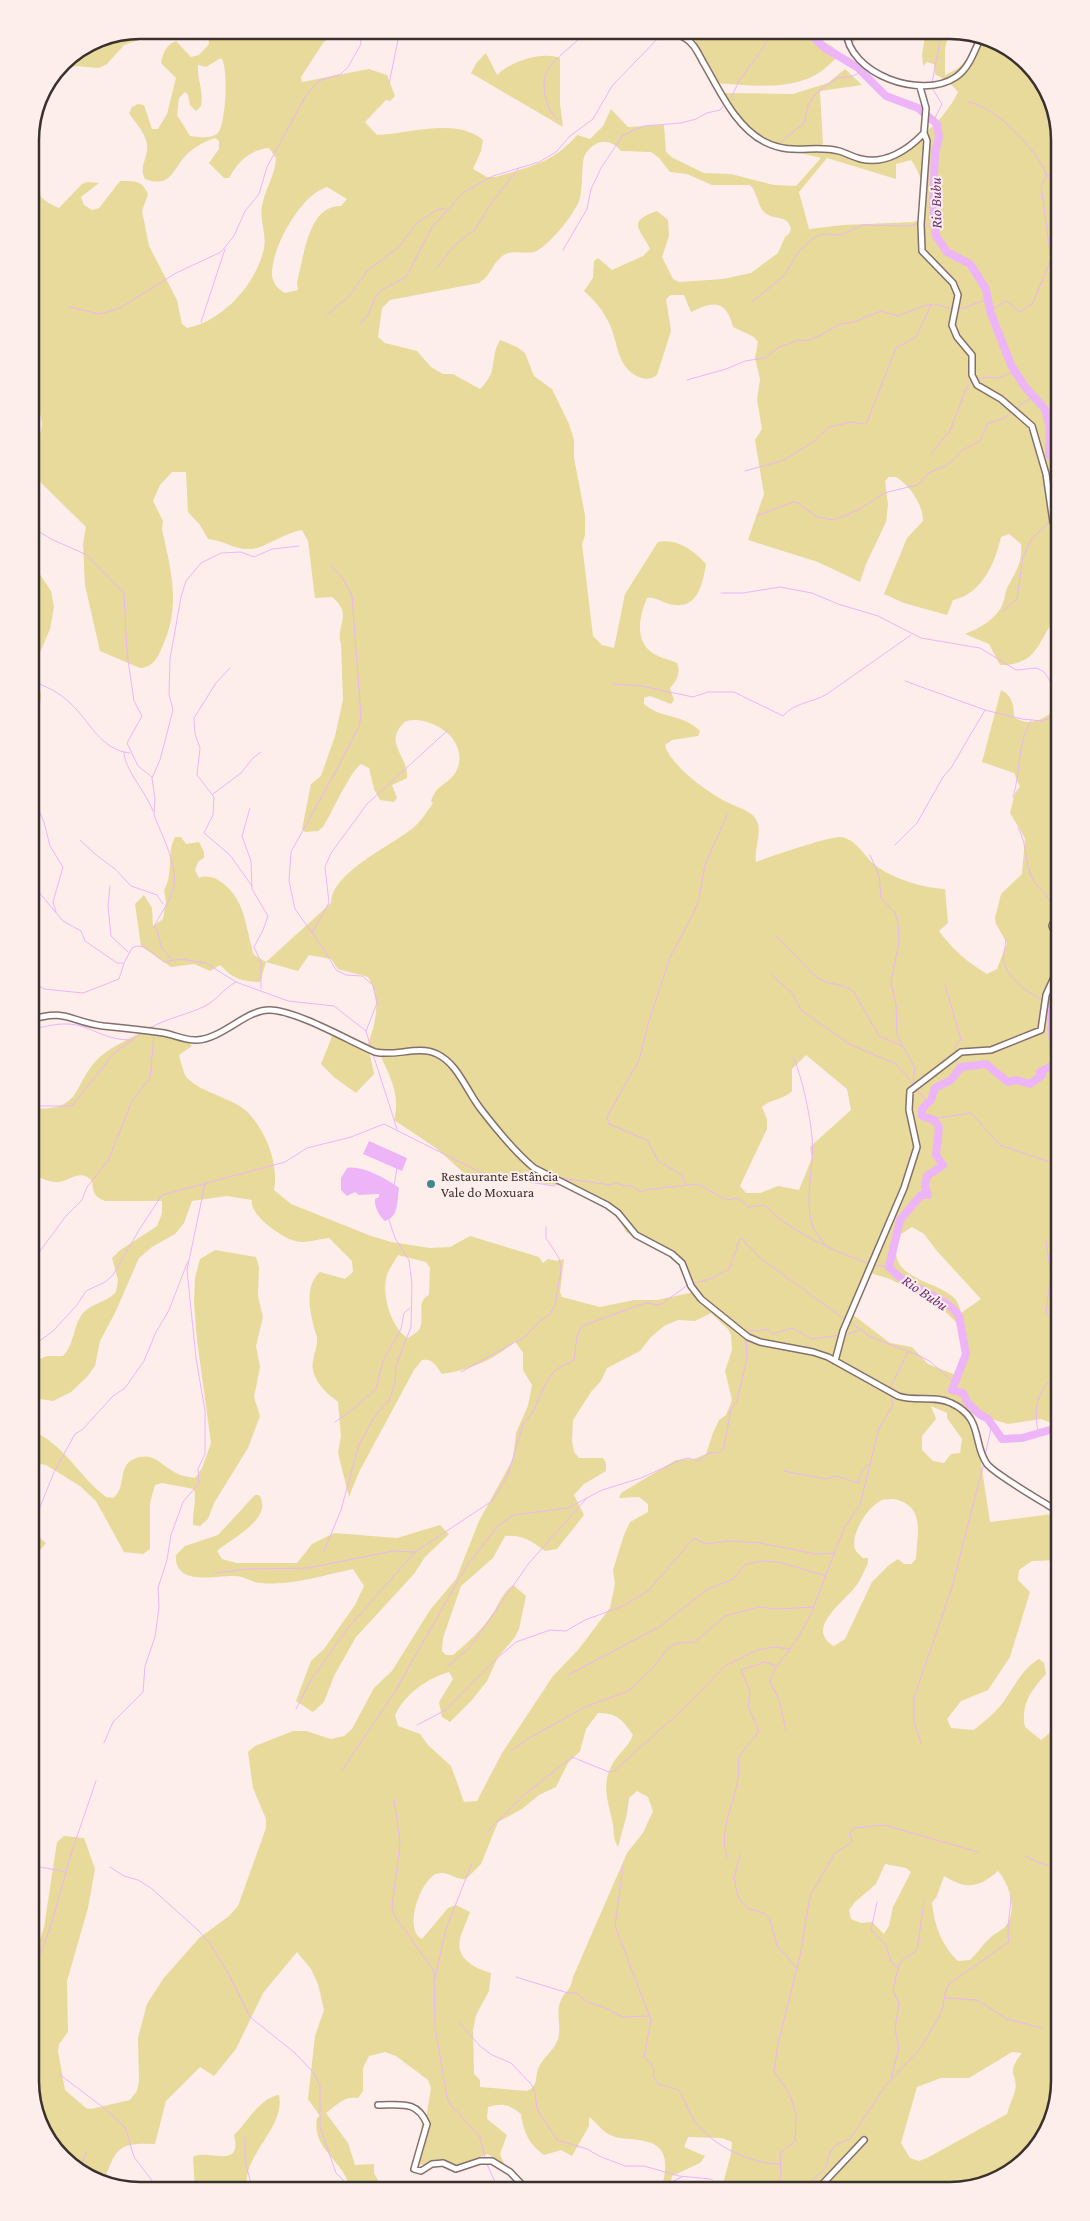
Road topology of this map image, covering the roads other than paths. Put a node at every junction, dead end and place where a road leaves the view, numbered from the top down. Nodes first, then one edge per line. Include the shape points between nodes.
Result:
1 (686, 39) edge
2 (848, 39) edge
3 (978, 43) edge
4 (920, 88) junction
5 (924, 133) junction
6 (1051, 508) edge
7 (1051, 984) edge
8 (39, 1017) edge
9 (835, 1361) junction
10 (1051, 1507) edge
11 (378, 2105) dead end
12 (864, 2140) dead end
13 (519, 2182) edge
14 (824, 2182) edge

1 - 5 street via 743,124 773,146 792,150 837,150 861,159 878,160 890,158
2 - 4 street via 865,64 893,80
3 - 4 street via 960,74 934,87
4 - 5 street via 926,108
5 - 6 street via 927,141 922,251 953,283 958,295 952,325 972,355 972,375 977,385 1001,399 1032,426 1046,474
7 - 9 street via 1046,995 1041,1030 991,1050 961,1052 910,1091 909,1110 917,1147 904,1188 843,1330
8 - 9 street via 65,1015 102,1026 141,1029 196,1040 269,1010 301,1018 375,1052 435,1053 448,1061 479,1107 524,1159 534,1168 618,1213 636,1236 672,1254 682,1263 691,1286 701,1299 748,1337 813,1352
9 - 10 street via 904,1398 951,1402 973,1422 987,1464
11 - 13 street via 410,2105 422,2113 427,2124 414,2169 420,2171 432,2164 443,2163 456,2169 480,2161 492,2161
12 - 14 street

